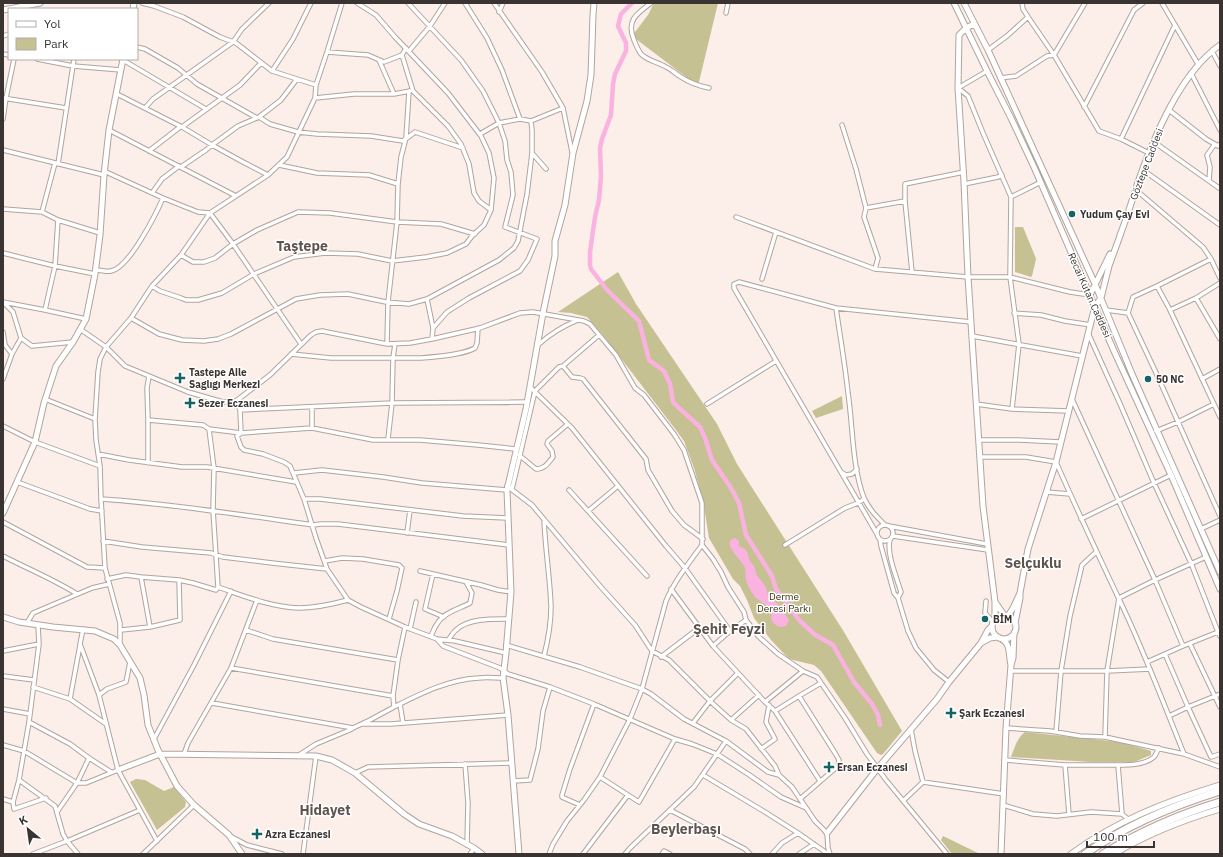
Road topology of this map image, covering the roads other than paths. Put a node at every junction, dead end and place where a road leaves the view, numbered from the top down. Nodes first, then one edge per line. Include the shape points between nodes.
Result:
1 (40, 3) edge
2 (142, 3) edge
3 (269, 3) edge
4 (311, 3) edge
5 (342, 3) edge
6 (357, 3) edge
7 (408, 3) edge
8 (445, 3) edge
9 (465, 3) edge
10 (494, 3) edge
11 (503, 3) edge
12 (594, 3) edge
13 (650, 3) edge
14 (728, 3) edge
15 (954, 3) edge
16 (964, 3) edge
17 (1022, 3) edge
18 (1085, 3) edge
19 (1144, 3) edge
20 (1162, 3) edge
21 (14, 8) edge
22 (499, 12) junction
23 (726, 13) dead end
24 (1028, 17) junction
25 (974, 24) junction
26 (1175, 25) junction
27 (430, 26) junction
28 (966, 28) junction
29 (233, 42) junction
30 (1220, 45) edge
31 (138, 47) edge
32 (407, 50) junction
33 (988, 50) junction
34 (1212, 51) junction
35 (327, 52) junction
36 (402, 55) junction
37 (1054, 55) junction
38 (14, 60) edge
39 (42, 60) edge
40 (70, 60) edge
41 (74, 60) edge
42 (123, 60) edge
43 (379, 60) junction
44 (262, 63) junction
45 (1198, 64) junction
46 (73, 66) junction
47 (1220, 66) edge
48 (121, 70) junction
49 (272, 71) junction
50 (987, 71) junction
51 (1191, 73) junction
52 (187, 75) junction
53 (1000, 78) junction
54 (297, 79) junction
55 (316, 85) junction
56 (170, 87) junction
57 (709, 88) dead end
58 (958, 88) junction
59 (411, 91) junction
60 (117, 94) junction
61 (394, 94) junction
62 (4, 98) edge
63 (222, 98) junction
64 (315, 98) junction
65 (1084, 107) junction
66 (66, 108) junction
67 (145, 108) junction
68 (563, 108) junction
69 (206, 109) junction
70 (1169, 110) junction
71 (258, 117) junction
72 (3, 119) edge
73 (520, 119) junction
74 (531, 121) junction
75 (499, 123) junction
76 (842, 125) dead end
77 (181, 127) junction
78 (109, 130) junction
79 (1220, 130) edge
80 (298, 132) junction
81 (480, 134) junction
82 (406, 138) junction
83 (457, 139) junction
84 (1121, 139) junction
85 (1154, 142) junction
86 (1215, 144) junction
87 (1220, 144) edge
88 (212, 145) junction
89 (457, 146) junction
90 (463, 148) junction
91 (3, 150) edge
92 (149, 151) junction
93 (532, 153) junction
94 (573, 153) junction
95 (1149, 153) junction
96 (56, 163) junction
97 (279, 165) junction
98 (180, 166) junction
99 (546, 169) dead end
100 (1142, 170) junction
101 (964, 172) junction
102 (104, 173) junction
103 (268, 175) junction
104 (1002, 175) junction
105 (1209, 181) junction
106 (1041, 182) junction
107 (398, 184) junction
108 (964, 184) junction
109 (1219, 188) dead end
110 (1136, 190) junction
111 (152, 192) junction
112 (236, 196) junction
113 (1011, 197) junction
114 (163, 198) junction
115 (905, 201) junction
116 (866, 208) junction
117 (3, 209) edge
118 (491, 210) junction
119 (42, 212) junction
120 (210, 213) junction
121 (736, 217) dead end
122 (58, 220) junction
123 (397, 222) junction
124 (1220, 225) edge
125 (100, 232) junction
126 (519, 232) junction
127 (776, 232) junction
128 (1121, 233) junction
129 (475, 234) junction
130 (233, 244) junction
131 (3, 253) edge
132 (181, 255) junction
133 (1211, 259) junction
134 (392, 261) junction
135 (55, 266) junction
136 (875, 269) junction
137 (96, 272) junction
138 (912, 272) junction
139 (254, 274) junction
140 (968, 277) junction
141 (1010, 277) junction
142 (1220, 278) edge
143 (762, 279) dead end
144 (1220, 283) edge
145 (1095, 284) junction
146 (152, 286) junction
147 (1157, 286) junction
148 (1090, 295) junction
149 (1101, 298) junction
150 (1196, 298) junction
151 (427, 299) junction
152 (3, 302) edge
153 (388, 302) junction
154 (1095, 306) junction
155 (836, 308) junction
156 (277, 309) junction
157 (46, 310) junction
158 (1106, 310) junction
159 (1170, 310) junction
160 (1014, 312) junction
161 (543, 313) junction
162 (1128, 313) junction
163 (131, 318) junction
164 (86, 319) junction
165 (578, 320) junction
166 (971, 322) junction
167 (1091, 325) junction
168 (433, 328) junction
169 (478, 328) junction
170 (80, 330) junction
171 (3, 332) edge
172 (1088, 333) junction
173 (599, 335) junction
174 (972, 336) junction
175 (21, 338) junction
176 (432, 339) junction
177 (1220, 339) edge
178 (73, 342) junction
179 (301, 344) junction
180 (388, 344) junction
181 (395, 344) junction
182 (1019, 344) junction
183 (537, 346) junction
184 (106, 348) junction
185 (12, 354) junction
186 (291, 354) junction
187 (1082, 356) junction
188 (393, 358) junction
189 (776, 361) junction
190 (563, 366) junction
191 (1220, 369) edge
192 (149, 376) junction
193 (3, 379) edge
194 (1202, 379) junction
195 (530, 387) junction
196 (535, 391) junction
197 (46, 399) junction
198 (1072, 399) junction
199 (236, 401) junction
200 (527, 402) junction
201 (392, 403) junction
202 (707, 404) dead end
203 (976, 404) junction
204 (1214, 404) junction
205 (312, 407) junction
206 (1012, 409) junction
207 (240, 410) junction
208 (1069, 411) junction
209 (1220, 417) edge
210 (95, 419) junction
211 (148, 420) junction
212 (1178, 422) junction
213 (568, 424) junction
214 (3, 426) edge
215 (312, 428) junction
216 (209, 429) junction
217 (1156, 431) junction
218 (241, 434) junction
219 (388, 440) junction
220 (979, 440) junction
221 (35, 442) junction
222 (1061, 442) junction
223 (516, 449) junction
224 (98, 454) junction
225 (519, 455) junction
226 (980, 457) junction
227 (1056, 462) junction
228 (148, 463) junction
229 (100, 466) junction
230 (214, 468) junction
231 (857, 469) junction
232 (840, 471) junction
233 (294, 473) junction
234 (1171, 475) junction
235 (17, 482) junction
236 (296, 482) junction
237 (1154, 483) junction
238 (618, 486) junction
239 (509, 488) junction
240 (569, 490) dead end
241 (1046, 492) junction
242 (1070, 494) junction
243 (101, 499) junction
244 (864, 499) junction
245 (304, 500) junction
246 (1118, 501) junction
247 (858, 503) junction
248 (213, 510) junction
249 (410, 510) junction
250 (102, 511) junction
251 (588, 511) junction
252 (3, 513) edge
253 (1220, 516) edge
254 (507, 518) junction
255 (1081, 518) junction
256 (544, 519) junction
257 (1220, 520) edge
258 (3, 522) edge
259 (313, 525) junction
260 (884, 525) junction
261 (889, 526) junction
262 (1201, 529) junction
263 (407, 533) junction
264 (877, 534) junction
265 (893, 536) junction
266 (702, 539) junction
267 (880, 539) junction
268 (890, 540) junction
269 (103, 541) junction
270 (987, 544) junction
271 (509, 545) junction
272 (702, 545) junction
273 (785, 545) dead end
274 (988, 550) junction
275 (1096, 552) junction
276 (216, 555) junction
277 (3, 556) edge
278 (1206, 557) junction
279 (324, 561) junction
280 (1191, 563) junction
281 (105, 568) junction
282 (685, 568) junction
283 (327, 569) junction
284 (420, 572) dead end
285 (1220, 572) edge
286 (433, 574) junction
287 (647, 576) dead end
288 (141, 577) junction
289 (107, 578) junction
290 (179, 580) junction
291 (1155, 580) junction
292 (466, 582) junction
293 (109, 584) junction
294 (218, 587) junction
295 (672, 589) junction
296 (1220, 589) edge
297 (231, 591) junction
298 (511, 592) junction
299 (1020, 593) junction
300 (77, 594) junction
301 (898, 598) junction
302 (1119, 598) junction
303 (257, 600) junction
304 (348, 600) junction
305 (986, 601) dead end
306 (416, 602) dead end
307 (995, 602) junction
308 (1006, 615) junction
309 (3, 617) edge
310 (444, 617) junction
311 (388, 619) junction
312 (509, 619) junction
313 (746, 620) junction
314 (993, 622) junction
315 (27, 623) junction
316 (1015, 623) junction
317 (38, 625) junction
318 (405, 627) junction
319 (150, 628) junction
320 (410, 628) junction
321 (699, 628) junction
322 (83, 630) junction
323 (121, 630) junction
324 (246, 630) junction
325 (730, 631) junction
326 (1014, 632) junction
327 (1219, 634) edge
328 (431, 636) junction
329 (999, 637) junction
330 (437, 639) junction
331 (448, 640) junction
332 (39, 644) junction
333 (80, 644) junction
334 (981, 644) junction
335 (1190, 644) junction
336 (120, 645) junction
337 (506, 645) junction
338 (713, 646) junction
339 (1183, 646) junction
340 (3, 651) edge
341 (652, 651) junction
342 (506, 653) junction
343 (1165, 654) junction
344 (544, 656) junction
345 (661, 657) junction
346 (398, 660) junction
347 (131, 661) junction
348 (1147, 662) junction
349 (231, 668) junction
350 (1011, 668) junction
351 (1150, 669) junction
352 (504, 670) junction
353 (803, 671) junction
354 (1061, 671) junction
355 (1107, 671) junction
356 (738, 673) junction
357 (3, 676) edge
358 (503, 678) junction
359 (34, 680) junction
360 (949, 682) junction
361 (821, 683) junction
362 (33, 687) junction
363 (550, 688) junction
364 (642, 689) junction
365 (1220, 694) edge
366 (98, 695) junction
367 (759, 695) junction
368 (393, 696) junction
369 (799, 696) junction
370 (1216, 696) junction
371 (70, 699) junction
372 (710, 701) junction
373 (765, 702) junction
374 (212, 703) junction
375 (400, 704) junction
376 (594, 704) junction
377 (769, 705) junction
378 (394, 707) junction
379 (1188, 707) junction
380 (1220, 707) edge
381 (3, 709) edge
382 (776, 711) junction
383 (30, 714) junction
384 (508, 715) junction
385 (1169, 716) junction
386 (630, 719) junction
387 (732, 720) junction
388 (29, 722) junction
389 (403, 723) junction
390 (693, 723) junction
391 (106, 724) junction
392 (363, 724) junction
393 (353, 728) junction
394 (1006, 728) junction
395 (911, 729) junction
396 (1056, 732) junction
397 (1105, 737) junction
398 (154, 739) junction
399 (675, 739) junction
400 (726, 741) junction
401 (3, 744) edge
402 (1159, 748) junction
403 (761, 749) junction
404 (24, 751) junction
405 (160, 754) junction
406 (184, 754) junction
407 (717, 754) junction
408 (1184, 754) junction
409 (1220, 754) edge
410 (298, 756) junction
411 (316, 756) junction
412 (88, 758) junction
413 (1005, 760) junction
414 (512, 763) junction
415 (465, 764) junction
416 (1065, 765) junction
417 (1118, 765) junction
418 (1220, 767) edge
419 (877, 769) junction
420 (118, 770) junction
421 (111, 772) junction
422 (356, 773) junction
423 (702, 775) junction
424 (779, 775) junction
425 (600, 777) junction
426 (20, 780) junction
427 (513, 781) junction
428 (820, 781) junction
429 (923, 782) junction
430 (77, 783) junction
431 (1220, 785) edge
432 (1220, 791) edge
433 (1004, 794) junction
434 (628, 795) junction
435 (46, 798) junction
436 (3, 799) edge
437 (800, 799) junction
438 (903, 801) junction
439 (13, 802) junction
440 (1220, 802) edge
441 (580, 804) junction
442 (194, 805) junction
443 (1003, 805) junction
444 (806, 808) junction
445 (1220, 809) edge
446 (140, 810) junction
447 (670, 810) junction
448 (57, 812) junction
449 (1069, 814) junction
450 (1122, 814) junction
451 (1128, 819) junction
452 (798, 833) junction
453 (827, 833) junction
454 (229, 836) junction
455 (67, 841) junction
456 (157, 841) junction
457 (814, 844) junction
458 (467, 845) junction
459 (474, 848) junction
460 (76, 853) edge
461 (33, 854) edge
462 (143, 854) edge
463 (242, 854) edge
464 (282, 854) edge
465 (303, 854) edge
466 (470, 854) edge
467 (482, 854) edge
468 (519, 854) edge
469 (549, 854) edge
470 (583, 854) edge
471 (625, 854) edge
472 (662, 854) edge
473 (670, 854) edge
474 (750, 854) edge
475 (772, 854) edge
476 (799, 854) edge
477 (829, 854) edge
478 (947, 854) edge
479 (1001, 854) edge
480 (1071, 854) edge
481 (1085, 854) edge
482 (1103, 854) edge
483 (1114, 854) edge

1 - 21 street
2 - 29 street via 176,14
3 - 29 street via 242,29
4 - 49 street via 293,39
5 - 35 street
6 - 32 street via 376,16
7 - 27 street
8 - 27 street
9 - 73 street via 487,38
10 - 22 street
11 - 22 street
12 - 94 street via 591,75
13 - 57 street via 631,22 632,36 641,54 681,78
14 - 23 street
15 - 28 street, Recai Kutan Caddesi
16 - 25 street, Recai Kutan Caddesi
17 - 24 street via 1022,9
18 - 37 street
19 - 65 street via 1134,10
20 - 26 street
22 - 68 street via 542,72
24 - 33 street
24 - 37 street
25 - 28 street
25 - 33 street, Recai Kutan Caddesi
26 - 45 street
26 - 84 street
27 - 32 street
27 - 75 street via 461,60 483,91
28 - 50 street, Recai Kutan Caddesi
28 - 58 street via 959,36
29 - 44 street
29 - 52 street
30 - 34 street, Göztepe Caddesi
31 - 52 street
32 - 36 street
32 - 81 street via 448,93
33 - 53 street, Recai Kutan Caddesi
34 - 45 street, Göztepe Caddesi
34 - 47 street
35 - 43 street via 368,55
35 - 55 street
36 - 43 street via 384,62
36 - 59 street
37 - 53 street via 1047,56 1016,76
37 - 65 street
38 - 62 street
39 - 46 street
40 - 46 street
41 - 46 street
42 - 48 street
42 - 56 street
43 - 61 street
44 - 49 street
44 - 63 street
45 - 51 street, Göztepe Caddesi
46 - 48 street
46 - 66 street
48 - 60 street
49 - 54 street
50 - 58 street
50 - 106 street, Recai Kutan Caddesi
51 - 70 street, Göztepe Caddesi
51 - 79 street
52 - 56 street
52 - 63 street via 197,84
53 - 145 street, Recai Kutan Caddesi
54 - 55 street
54 - 71 street via 281,100
55 - 64 street
56 - 67 street
56 - 69 street
58 - 101 street
58 - 104 street via 968,96
59 - 61 street
59 - 82 street
59 - 83 street via 448,126
60 - 67 street
60 - 78 street
61 - 64 street via 354,94
62 - 66 street
62 - 72 street
63 - 69 street
63 - 71 street
64 - 80 street
65 - 84 street via 1099,131
66 - 96 street
67 - 77 street
68 - 74 street
68 - 94 street
69 - 77 street
70 - 85 street, Göztepe Caddesi
70 - 86 street
71 - 80 street via 270,124
71 - 88 street via 238,126
73 - 74 street
73 - 75 street
74 - 93 street
75 - 81 street
75 - 126 street via 511,172 513,195 505,227
76 - 116 street
77 - 88 street
77 - 92 street
78 - 92 street
78 - 102 street
80 - 82 street via 371,136 403,141
80 - 97 street via 287,157
81 - 118 street via 489,153 494,178
82 - 89 street via 415,132
82 - 107 street
83 - 89 street
83 - 90 street
84 - 95 street
85 - 95 street, Göztepe Caddesi
85 - 105 street
86 - 87 street
86 - 105 street via 1207,155 1210,167
88 - 98 street
88 - 103 street
89 - 90 street
90 - 118 street via 469,164 474,193 479,201
91 - 96 street
92 - 98 street
93 - 99 street
93 - 126 street
94 - 161 street
95 - 100 street, Göztepe Caddesi
96 - 102 street
96 - 119 street
97 - 103 street
97 - 107 street via 317,173 368,176
98 - 111 street via 162,179
98 - 112 street
100 - 110 street, Göztepe Caddesi
100 - 124 street
101 - 108 street
101 - 115 street via 905,184
102 - 111 street
102 - 125 street
103 - 112 street
104 - 108 street
104 - 113 street
105 - 109 street
106 - 113 street
106 - 148 street, Recai Kutan Caddesi
107 - 123 street
108 - 140 street
110 - 128 street, Göztepe Caddesi
110 - 133 street via 1203,248
111 - 114 street
112 - 120 street
113 - 141 street
114 - 120 street via 198,212
114 - 137 street via 154,219 125,263 113,271
115 - 116 street
115 - 138 street
116 - 136 street via 864,216 878,258
117 - 119 street
118 - 129 street via 484,226
119 - 122 street
120 - 130 street
120 - 132 street
121 - 127 street
122 - 125 street
122 - 135 street
123 - 129 street via 441,224
123 - 130 street via 330,213 298,212
123 - 134 street
125 - 137 street
126 - 151 street via 514,248 499,260
126 - 168 street via 537,239 520,271 447,312
127 - 136 street
127 - 143 street
128 - 145 street, Göztepe Caddesi
128 - 149 street
129 - 134 street via 466,244 447,253
130 - 132 street via 215,258 204,262 193,262
130 - 139 street
131 - 135 street
132 - 146 street
133 - 142 street
133 - 147 street
134 - 139 street via 358,254 325,253 294,258
134 - 153 street
135 - 137 street
135 - 157 street
136 - 138 street
137 - 164 street
138 - 140 street
139 - 146 street via 222,293 198,300 181,298
139 - 156 street
140 - 141 street
140 - 166 street
141 - 148 street
141 - 160 street
144 - 150 street
145 - 148 street, Göztepe Caddesi
145 - 149 street, Recai Kutan Caddesi
146 - 163 street
147 - 159 street
147 - 162 street via 1133,298
148 - 154 street, Recai Kutan Caddesi
149 - 154 street
149 - 158 street, Recai Kutan Caddesi
150 - 159 street
150 - 177 street
151 - 153 street via 409,304
151 - 168 street
152 - 157 street
152 - 175 street via 13,312
153 - 156 street via 348,294 320,295 296,299
153 - 180 street
154 - 167 street
154 - 234 street, Recai Kutan Caddesi
155 - 166 street
155 - 189 street via 739,282 734,284
155 - 231 street
156 - 163 street via 231,334 204,342 160,334
156 - 179 street
157 - 164 street
158 - 162 street
158 - 217 street, Recai Kutan Caddesi
159 - 194 street
160 - 167 street
160 - 182 street
161 - 165 street
161 - 169 street via 520,314
161 - 183 street
162 - 212 street
163 - 184 street
164 - 170 street
165 - 173 street via 590,324
165 - 183 street via 559,329
166 - 174 street
167 - 172 street
168 - 176 street
169 - 176 street
169 - 188 street via 476,348 472,350 421,358
170 - 178 street
170 - 184 street
171 - 185 street via 6,345
172 - 187 street
172 - 237 street
173 - 190 street
173 - 266 street via 616,356 635,388 644,395 684,450 702,503
174 - 182 street
174 - 203 street
175 - 178 street via 32,346
175 - 185 street
176 - 181 street
178 - 197 street via 56,366
179 - 180 street via 311,335 322,331
179 - 186 street
180 - 181 street
181 - 188 street
182 - 187 street
182 - 206 street
183 - 195 street
184 - 192 street via 125,366
184 - 210 street via 100,359
185 - 193 street
186 - 188 street via 331,358
186 - 199 street via 270,375
187 - 198 street
188 - 201 street
189 - 202 street
189 - 232 street
190 - 196 street
190 - 266 street via 572,377 583,379 646,459 648,470 672,511 684,525
191 - 194 street
192 - 199 street via 188,392 223,402
192 - 211 street
194 - 204 street
195 - 196 street
195 - 200 street
196 - 213 street
196 - 225 street
197 - 210 street
197 - 221 street
198 - 208 street
198 - 246 street
199 - 207 street
200 - 201 street
200 - 223 street
201 - 205 street
201 - 219 street
203 - 206 street
203 - 220 street
204 - 209 street
204 - 212 street
205 - 207 street
205 - 215 street
206 - 208 street
207 - 218 street
208 - 222 street
210 - 224 street
211 - 216 street via 203,425
211 - 228 street
212 - 217 street
212 - 253 street
213 - 225 street via 548,441 553,457 545,467 536,469
213 - 238 street
214 - 221 street
215 - 218 street
215 - 219 street via 373,440
216 - 218 street
216 - 230 street
217 - 262 street, Recai Kutan Caddesi
218 - 233 street via 237,436 244,450 284,462
219 - 223 street
220 - 222 street
220 - 226 street
221 - 229 street
221 - 235 street
222 - 227 street
223 - 239 street
224 - 228 street
224 - 229 street
225 - 239 street
226 - 227 street via 1026,457
226 - 270 street
227 - 241 street
227 - 242 street
228 - 230 street
229 - 243 street
230 - 236 street
230 - 248 street
231 - 232 street via 846,475
231 - 244 street
232 - 247 street
233 - 236 street
233 - 239 street via 322,470 422,483
234 - 237 street
234 - 278 street, Recai Kutan Caddesi
235 - 250 street
235 - 252 street
236 - 245 street
237 - 246 street
237 - 280 street
238 - 251 street
238 - 282 street
239 - 254 street
239 - 256 street via 532,505
240 - 251 street
241 - 242 street
241 - 299 street via 1028,549
242 - 255 street
243 - 248 street
243 - 250 street
244 - 247 street
244 - 260 street
245 - 249 street via 327,499
245 - 259 street
246 - 255 street
246 - 291 street
247 - 264 street
247 - 273 street via 845,508
248 - 259 street
248 - 276 street
249 - 254 street
249 - 263 street
250 - 269 street
251 - 287 street
254 - 271 street
255 - 275 street
256 - 341 street via 635,625
256 - 344 street via 551,607 549,636
257 - 262 street
258 - 281 street via 87,567
259 - 263 street via 338,524
259 - 279 street
260 - 261 street
260 - 264 street via 878,529
261 - 265 street via 893,529
261 - 270 street
262 - 285 street, Recai Kutan Caddesi
263 - 271 street
264 - 267 street
265 - 268 street
265 - 274 street
266 - 272 street
267 - 268 street
267 - 301 street via 894,593
268 - 301 street via 889,552 901,592
269 - 276 street
269 - 281 street
270 - 274 street
271 - 298 street
272 - 282 street
272 - 313 street via 721,572
274 - 307 street
275 - 302 street
275 - 354 street via 1082,565
276 - 283 street
276 - 294 street
277 - 300 street
278 - 280 street
278 - 296 street, Recai Kutan Caddesi
279 - 283 street
279 - 311 street via 342,558 363,559 399,565 402,568
280 - 291 street
280 - 327 street
281 - 289 street
282 - 295 street
282 - 325 street
283 - 304 street
284 - 286 street
286 - 292 street
286 - 310 street via 425,609
288 - 289 street
288 - 290 street
288 - 319 street
289 - 293 street
290 - 294 street via 216,590
290 - 319 street via 180,620
291 - 302 street
291 - 339 street
292 - 298 street
292 - 310 street via 472,593 470,603
293 - 300 street
293 - 323 street
294 - 297 street
295 - 321 street
295 - 341 street via 666,601
297 - 303 street
297 - 398 street
298 - 312 street
299 - 308 street via 1013,608
299 - 316 street
300 - 315 street via 33,613
301 - 360 street via 916,648 934,670
302 - 348 street
302 - 355 street
303 - 304 street via 300,608
303 - 324 street
304 - 311 street
305 - 314 street via 985,613
306 - 320 street
307 - 308 street
307 - 314 street
308 - 314 street via 998,617
308 - 316 street
309 - 315 street
310 - 328 street via 437,623
311 - 318 street
312 - 331 street via 468,623 457,629
312 - 337 street
313 - 325 street
313 - 353 street via 759,637 778,654
314 - 329 street via 993,632
314 - 334 street
315 - 317 street
316 - 326 street
317 - 322 street
317 - 332 street
318 - 320 street
318 - 346 street
319 - 323 street
320 - 328 street
321 - 338 street
321 - 345 street
322 - 333 street
322 - 336 street via 95,631 114,639
323 - 336 street
324 - 346 street via 273,639
324 - 349 street
325 - 338 street
326 - 329 street via 1006,638
326 - 350 street
327 - 335 street
328 - 330 street
329 - 334 street via 990,638
329 - 350 street via 1009,647
330 - 331 street
330 - 352 street via 443,646
331 - 342 street
332 - 340 street
332 - 359 street
333 - 366 street
333 - 371 street
334 - 360 street
335 - 339 street
335 - 370 street
336 - 347 street
337 - 342 street
337 - 344 street
338 - 356 street
339 - 343 street
341 - 345 street
341 - 364 street
342 - 352 street
343 - 348 street
343 - 379 street
344 - 364 street
345 - 372 street via 669,660
346 - 368 street
347 - 366 street via 126,682
347 - 398 street via 140,678 148,724
348 - 351 street
349 - 368 street
349 - 374 street
350 - 354 street
350 - 394 street
351 - 355 street
351 - 385 street
352 - 358 street
352 - 363 street via 508,674
353 - 361 street via 817,676
353 - 373 street
354 - 355 street
354 - 396 street
355 - 397 street
356 - 367 street
356 - 372 street
357 - 359 street
358 - 375 street via 480,678 443,684
358 - 384 street
359 - 362 street
360 - 395 street
361 - 369 street
361 - 419 street
362 - 371 street
362 - 383 street
363 - 376 street
363 - 427 street via 542,711 538,749 530,780
364 - 386 street
364 - 390 street
365 - 370 street
366 - 391 street
367 - 373 street
367 - 387 street
368 - 378 street
369 - 382 street
369 - 428 street via 839,760 838,766
370 - 379 street
370 - 380 street
371 - 391 street
372 - 387 street
372 - 390 street
373 - 377 street
374 - 393 street
374 - 406 street
375 - 378 street
375 - 389 street
376 - 386 street
376 - 441 street via 562,795
377 - 382 street
377 - 403 street via 766,722 775,739
378 - 392 street
379 - 385 street
379 - 409 street via 1211,757
381 - 383 street
382 - 428 street
383 - 388 street
384 - 389 street
384 - 414 street
385 - 408 street
386 - 399 street
386 - 425 street
387 - 403 street via 746,729
388 - 404 street
388 - 412 street via 70,744
389 - 392 street
390 - 400 street
391 - 420 street
392 - 393 street
393 - 410 street via 316,744
394 - 396 street
394 - 413 street
395 - 419 street
395 - 429 street
396 - 397 street
397 - 402 street
398 - 405 street
399 - 407 street
399 - 434 street via 639,802
400 - 407 street
400 - 424 street via 768,772
401 - 404 street
402 - 408 street
402 - 417 street via 1153,757 1141,763
403 - 424 street
404 - 426 street
404 - 430 street
405 - 406 street
405 - 420 street
405 - 442 street via 177,786
406 - 410 street
407 - 423 street
407 - 444 street via 781,797
408 - 418 street
410 - 411 street
411 - 422 street via 332,760
411 - 465 street
412 - 421 street
412 - 430 street
413 - 416 street
413 - 433 street
414 - 415 street
414 - 427 street
415 - 422 street via 368,767
415 - 458 street via 468,803
416 - 417 street
416 - 449 street
417 - 450 street
419 - 438 street
419 - 453 street
420 - 421 street
420 - 446 street
421 - 430 street via 86,783
422 - 458 street via 419,824 452,836
423 - 447 street via 694,787
423 - 452 street
424 - 437 street
425 - 434 street
425 - 441 street
426 - 435 street
426 - 439 street
427 - 468 street
428 - 437 street
429 - 433 street
429 - 438 street
430 - 448 street
431 - 451 street via 1186,795
432 - 481 highway via 1141,821
433 - 443 street
434 - 470 street
435 - 439 street via 14,809
435 - 448 street via 55,806
436 - 439 street
437 - 444 street
438 - 478 street
440 - 482 highway via 1167,820
441 - 469 street via 567,821
442 - 454 street
442 - 456 street
443 - 449 street via 1033,814
443 - 479 street
444 - 453 street
445 - 483 street via 1168,827
446 - 455 street
446 - 456 street
447 - 471 street
447 - 474 street
448 - 455 street
449 - 450 street
450 - 451 street
451 - 480 street
452 - 457 street
452 - 475 street via 782,843
453 - 477 street
454 - 463 street
454 - 464 street via 247,846
455 - 460 street
455 - 461 street
456 - 462 street
457 - 476 street
457 - 477 street
458 - 459 street
459 - 466 street
459 - 467 street
472 - 473 street via 664,851

